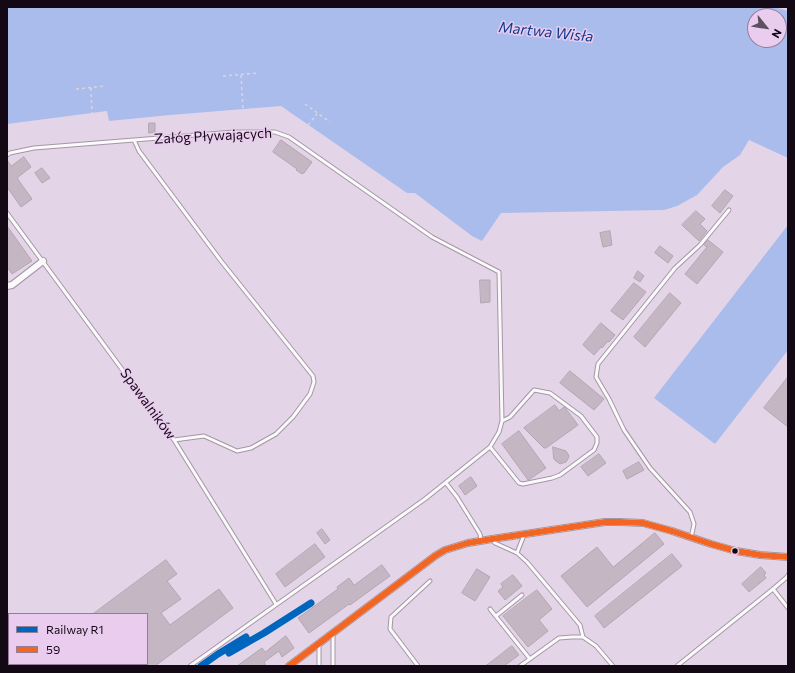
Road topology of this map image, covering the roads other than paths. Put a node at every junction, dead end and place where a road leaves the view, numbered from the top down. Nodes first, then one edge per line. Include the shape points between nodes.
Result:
1 (134, 140) junction
2 (7, 155) edge
3 (729, 210) dead end
4 (7, 212) edge
5 (43, 261) junction
6 (7, 286) edge
7 (502, 421) junction
8 (174, 440) junction
9 (490, 447) junction
10 (446, 483) junction
11 (524, 534) junction
12 (692, 538) junction
13 (492, 539) junction
14 (482, 541) junction
15 (517, 553) junction
16 (788, 557) edge
17 (788, 575) edge
18 (430, 581) dead end
19 (773, 589) junction
20 (522, 595) dead end
21 (276, 604) junction
22 (788, 608) edge
23 (490, 609) dead end
24 (496, 616) junction
25 (333, 633) junction
26 (583, 637) junction
27 (319, 644) junction
28 (530, 659) junction
29 (190, 666) edge
30 (289, 666) edge
31 (319, 666) edge
32 (333, 666) edge
33 (418, 666) edge
34 (520, 666) edge
35 (613, 666) edge
36 (678, 666) edge

1 - 2 lane, Załóg Pływających via 34,148
1 - 7 lane, Załóg Pływających via 234,132 275,132 289,137 432,237 499,272
1 - 8 lane via 139,152 313,376 314,382 310,394 293,417 276,434 251,448 237,450 204,436
3 - 12 lane via 700,245 675,268 598,364 596,377 624,430 650,468 690,512 694,524
4 - 5 lane, Spawalników
5 - 6 street via 12,285
5 - 8 lane, Spawalników
7 - 9 lane
7 - 9 lane via 510,417 534,390 550,393 581,416 597,437 597,443 594,450 560,475 523,484 519,483
8 - 21 lane, Spawalników
9 - 10 lane
10 - 14 lane
10 - 21 lane
11 - 12 street via 620,522 643,524
11 - 13 street
11 - 15 lane
12 - 16 street via 736,551
13 - 14 street
13 - 15 lane via 495,543
14 - 25 street via 445,550 435,556
15 - 26 lane via 580,625
17 - 19 lane
18 - 33 lane via 391,617 390,629
19 - 22 lane
19 - 36 lane
20 - 24 lane
21 - 29 lane
23 - 24 lane
24 - 28 lane
25 - 27 street
25 - 32 lane
26 - 28 lane via 559,638
26 - 35 lane via 596,646
27 - 30 street
27 - 31 lane
28 - 34 lane

